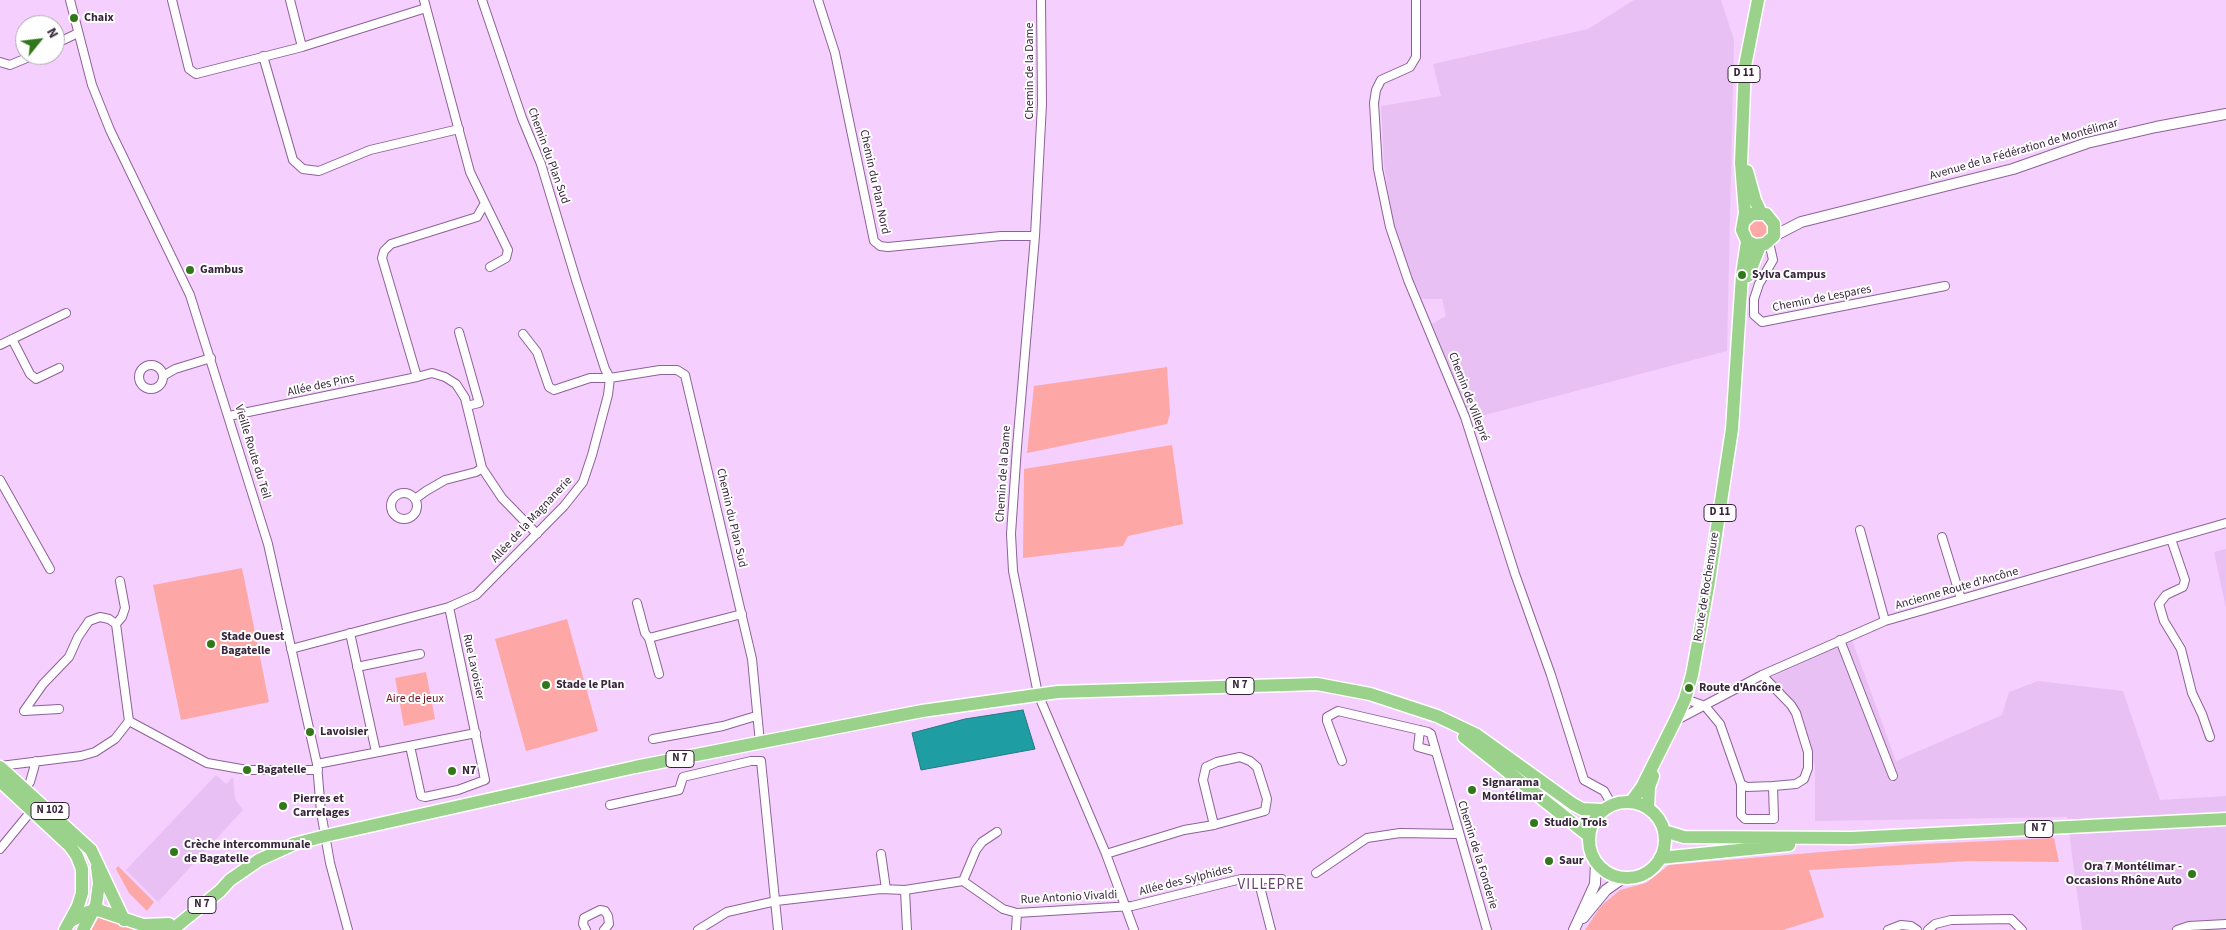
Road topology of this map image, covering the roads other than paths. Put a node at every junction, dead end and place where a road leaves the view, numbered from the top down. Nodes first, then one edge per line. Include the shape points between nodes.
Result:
1 (70, 0) edge
2 (172, 0) edge
3 (290, 0) edge
4 (482, 0) edge
5 (818, 0) edge
6 (1041, 0) edge
7 (1416, 0) edge
8 (1758, 0) edge
9 (425, 4) edge
10 (78, 33) junction
11 (65, 39) edge
12 (302, 47) junction
13 (263, 56) junction
14 (0, 62) edge
15 (15, 64) edge
16 (2226, 114) edge
17 (459, 129) junction
18 (1742, 149) junction
19 (485, 203) junction
20 (1761, 213) junction
21 (1773, 220) junction
22 (1744, 221) junction
23 (1801, 222) junction
24 (1035, 236) junction
25 (1747, 241) junction
26 (1768, 241) junction
27 (490, 267) dead end
28 (1945, 286) dead end
29 (1740, 300) junction
30 (66, 313) dead end
31 (459, 332) dead end
32 (524, 334) dead end
33 (12, 339) junction
34 (0, 345) edge
35 (211, 358) junction
36 (59, 368) dead end
37 (164, 376) dead end
38 (417, 377) junction
39 (610, 378) junction
40 (608, 395) joint
41 (467, 406) junction
42 (229, 416) junction
43 (482, 468) junction
44 (0, 480) edge
45 (415, 499) dead end
46 (2226, 523) edge
47 (1860, 530) dead end
48 (537, 534) junction
49 (1942, 537) dead end
50 (2171, 539) junction
51 (50, 569) dead end
52 (120, 581) dead end
53 (1961, 599) junction
54 (637, 603) dead end
55 (449, 607) junction
56 (742, 614) junction
57 (1885, 621) junction
58 (116, 624) junction
59 (350, 633) junction
60 (648, 638) junction
61 (1840, 640) junction
62 (291, 649) junction
63 (420, 654) dead end
64 (357, 667) junction
65 (659, 674) dead end
66 (1762, 675) junction
67 (1038, 694) junction
68 (1686, 699) junction
69 (1705, 706) junction
70 (59, 709) dead end
71 (756, 716) junction
72 (1436, 716) junction
73 (1675, 721) junction
74 (129, 722) junction
75 (1420, 730) junction
76 (476, 733) junction
77 (2210, 738) dead end
78 (653, 739) dead end
79 (760, 743) junction
80 (410, 746) junction
81 (376, 752) junction
82 (1436, 752) junction
83 (36, 761) junction
84 (1342, 761) dead end
85 (0, 766) edge
86 (317, 767) junction
87 (1893, 776) dead end
88 (0, 781) edge
89 (1741, 784) junction
90 (1773, 786) junction
91 (25, 789) junction
92 (1631, 802) junction
93 (610, 805) dead end
94 (1607, 808) junction
95 (1648, 808) junction
96 (32, 810) junction
97 (2226, 819) edge
98 (1214, 825) junction
99 (1664, 831) junction
100 (997, 832) dead end
101 (1458, 834) junction
102 (325, 836) junction
103 (1589, 836) junction
104 (1852, 838) junction
105 (0, 849) edge
106 (882, 854) dead end
107 (1106, 854) junction
108 (1660, 858) junction
109 (96, 860) junction
110 (1596, 862) junction
111 (1316, 873) dead end
112 (1258, 878) junction
113 (1623, 878) junction
114 (1282, 879) dead end
115 (963, 881) junction
116 (886, 889) junction
117 (905, 890) junction
118 (776, 901) junction
119 (1126, 906) junction
120 (94, 910) junction
121 (1017, 913) junction
122 (124, 920) junction
123 (2226, 924) edge
124 (66, 928) edge
125 (168, 928) edge
126 (1575, 928) edge
127 (83, 930) edge
128 (348, 930) edge
129 (586, 930) edge
130 (604, 930) edge
131 (698, 930) edge
132 (778, 930) edge
133 (907, 930) edge
134 (1016, 930) edge
135 (1134, 930) edge
136 (1271, 930) edge
137 (1487, 930) edge
138 (1888, 930) edge
139 (1917, 930) edge
140 (1928, 930) edge
141 (2022, 930) edge
142 (2176, 930) edge

1 - 10 street, Vieille Route du Teil
2 - 13 street via 189,69 196,74
3 - 12 street
4 - 39 street, Chemin du Plan Sud via 541,164
5 - 24 street, Chemin du Plan Nord via 835,53 874,241 888,247 1001,236
6 - 24 street, Chemin de la Dame via 1042,104
7 - 94 street, Chemin de Villepré via 1416,57 1410,67 1381,80 1374,103 1378,169 1390,227 1408,280 1466,417 1584,780 1604,792
8 - 18 main road, D 11 via 1745,66
9 - 12 street
9 - 17 street
10 - 11 street
10 - 35 street, Vieille Route du Teil via 92,85 110,130 190,295
12 - 13 street
13 - 17 street via 293,160 303,170 318,172 370,150
14 - 15 street via 10,66
16 - 23 street, Avenue de la Fédération de Montélimar via 2156,126 2087,143 2004,171
17 - 19 street via 470,172
18 - 20 main road, D 11
18 - 22 main road, D 11
19 - 27 street via 508,250 506,258
19 - 38 street via 477,217 391,244 384,251 382,258
20 - 21 main road
20 - 22 main road via 1752,214
21 - 23 street, Avenue de la Fédération de Montélimar
21 - 26 main road via 1775,228
22 - 25 main road via 1742,230
23 - 26 street, Avenue de la Fédération de Montélimar
24 - 67 street, Chemin de la Dame via 1011,534 1013,571
25 - 26 main road
25 - 29 main road, Route de Rochemaure / D 11
26 - 28 street, Chemin de Lespares via 1772,260 1754,299 1754,315 1762,322
26 - 29 main road, Route de Rochemaure / D 11
29 - 68 main road, Route de Rochemaure / D 11 via 1732,430 1703,620
30 - 33 street
31 - 41 street via 479,403
32 - 39 street via 537,352 549,387 554,390 590,378
33 - 34 street
33 - 36 street via 30,374 36,379
35 - 37 street via 175,369
35 - 42 street, Vieille Route du Teil
38 - 41 street, Allée des Pins via 432,373 445,377 456,384
38 - 42 street, Allée des Pins
39 - 40 street, Chemin du Plan Sud
39 - 56 street, Chemin du Plan Sud via 660,370 677,370 685,375
40 - 48 street, Allée de la Magnanerie via 583,482
41 - 43 street, Allée des Pins
42 - 62 street, Vieille Route du Teil via 268,544
43 - 45 street via 446,480
43 - 48 street via 502,498
44 - 51 street
46 - 50 street, Ancienne Route d'Ancône
47 - 57 street
48 - 55 street, Allée de la Magnanerie via 476,595
49 - 53 street
50 - 53 street, Ancienne Route d'Ancône
50 - 77 street via 2185,580 2183,587 2166,595 2159,604 2164,621 2182,649 2192,693
52 - 58 street via 125,608
53 - 57 street, Ancienne Route d'Ancône
54 - 60 street
55 - 59 street
55 - 76 street, Rue Lavoisier
56 - 60 street
56 - 71 street, Chemin du Plan Sud via 752,659
57 - 61 street, Ancienne Route d'Ancône
58 - 70 street via 100,617 89,621 69,657 43,684 24,711
58 - 74 street
59 - 62 street
59 - 64 street
60 - 65 street
61 - 66 street, Ancienne Route d'Ancône
61 - 87 street
62 - 86 street, Vieille Route du Teil
63 - 64 street
64 - 81 street
66 - 69 street, Ancienne Route d'Ancône
66 - 90 street via 1796,713 1808,752 1804,779 1796,784
67 - 72 main road, N 7 via 1094,689 1317,684 1370,694
67 - 79 main road, N 7 via 922,711
67 - 107 street, Chemin de la Dame
68 - 69 street
68 - 73 main road, Route de Rochemaure / D 11
69 - 73 street, Ancienne Route d'Ancône
69 - 89 street via 1726,736
71 - 78 street via 723,726
71 - 79 street, Chemin du Plan Sud
72 - 94 main road, N 7 via 1477,735 1582,809
72 - 103 main road, N 7
73 - 92 main road, Route de Rochemaure / D 11 via 1642,787
73 - 95 main road, Route de Rochemaure / D 11 via 1649,787
74 - 83 street via 115,739 95,752
74 - 86 street via 193,757 218,766 258,770
75 - 82 street, Chemin de la Fonderie via 1431,734
75 - 82 street via 1418,748
75 - 84 street via 1338,711 1332,713 1327,721
76 - 80 street
76 - 80 street, Rue Lavoisier via 485,780 425,798 421,796
79 - 102 main road, N 7 via 635,767
80 - 81 street
81 - 86 street
82 - 101 street, Chemin de la Fonderie
83 - 85 street
83 - 91 street
85 - 91 main road, N 102
86 - 102 street, Vieille Route du Teil
88 - 96 main road, N 102
89 - 90 street via 1747,787
89 - 90 street via 1741,815 1745,819 1774,819
91 - 109 main road, N 102 via 91,850
92 - 94 main road
92 - 95 main road
93 - 118 street via 679,790 683,777 761,761
94 - 103 main road via 1591,826
95 - 99 main road
96 - 105 street
96 - 124 main road, N 102 via 70,846 82,869 82,893
97 - 104 main road, N 7
98 - 98 street via 1265,811 1267,799 1257,768 1250,761 1240,757 1206,767 1204,780
98 - 107 street via 1184,830
99 - 104 main road, N 7 via 1702,838
99 - 108 main road via 1664,850
100 - 115 street via 976,850
101 - 111 street via 1400,834 1367,838
101 - 137 street, Chemin de la Fonderie
102 - 125 main road, N 7 via 278,851 216,885
102 - 128 street, Vieille Route du Teil
103 - 110 main road
104 - 108 main road, N 7
106 - 116 street
107 - 119 street, Chemin de la Dame
108 - 113 main road via 1644,874
109 - 120 main road via 99,883
109 - 122 main road, N 102
110 - 113 main road via 1603,870
110 - 126 street via 1594,884
112 - 114 street, Allée des Sylphides
112 - 119 street, Allée des Sylphides via 1241,879
112 - 136 street
113 - 126 street via 1606,890
115 - 117 street
115 - 121 street, Rue Antonio Vivaldi via 1003,909
116 - 117 street
116 - 118 street
117 - 133 street
118 - 131 street via 727,912
118 - 132 street
119 - 121 street, Rue Antonio Vivaldi
119 - 135 street, Chemin de la Dame
120 - 122 main road
120 - 124 main road, N 102
120 - 127 main road
121 - 134 street
122 - 125 main road
123 - 142 street
129 - 130 street via 584,918 600,910 608,916 609,924
138 - 139 street via 1901,925
140 - 141 street via 1935,924 1951,920 2011,919

